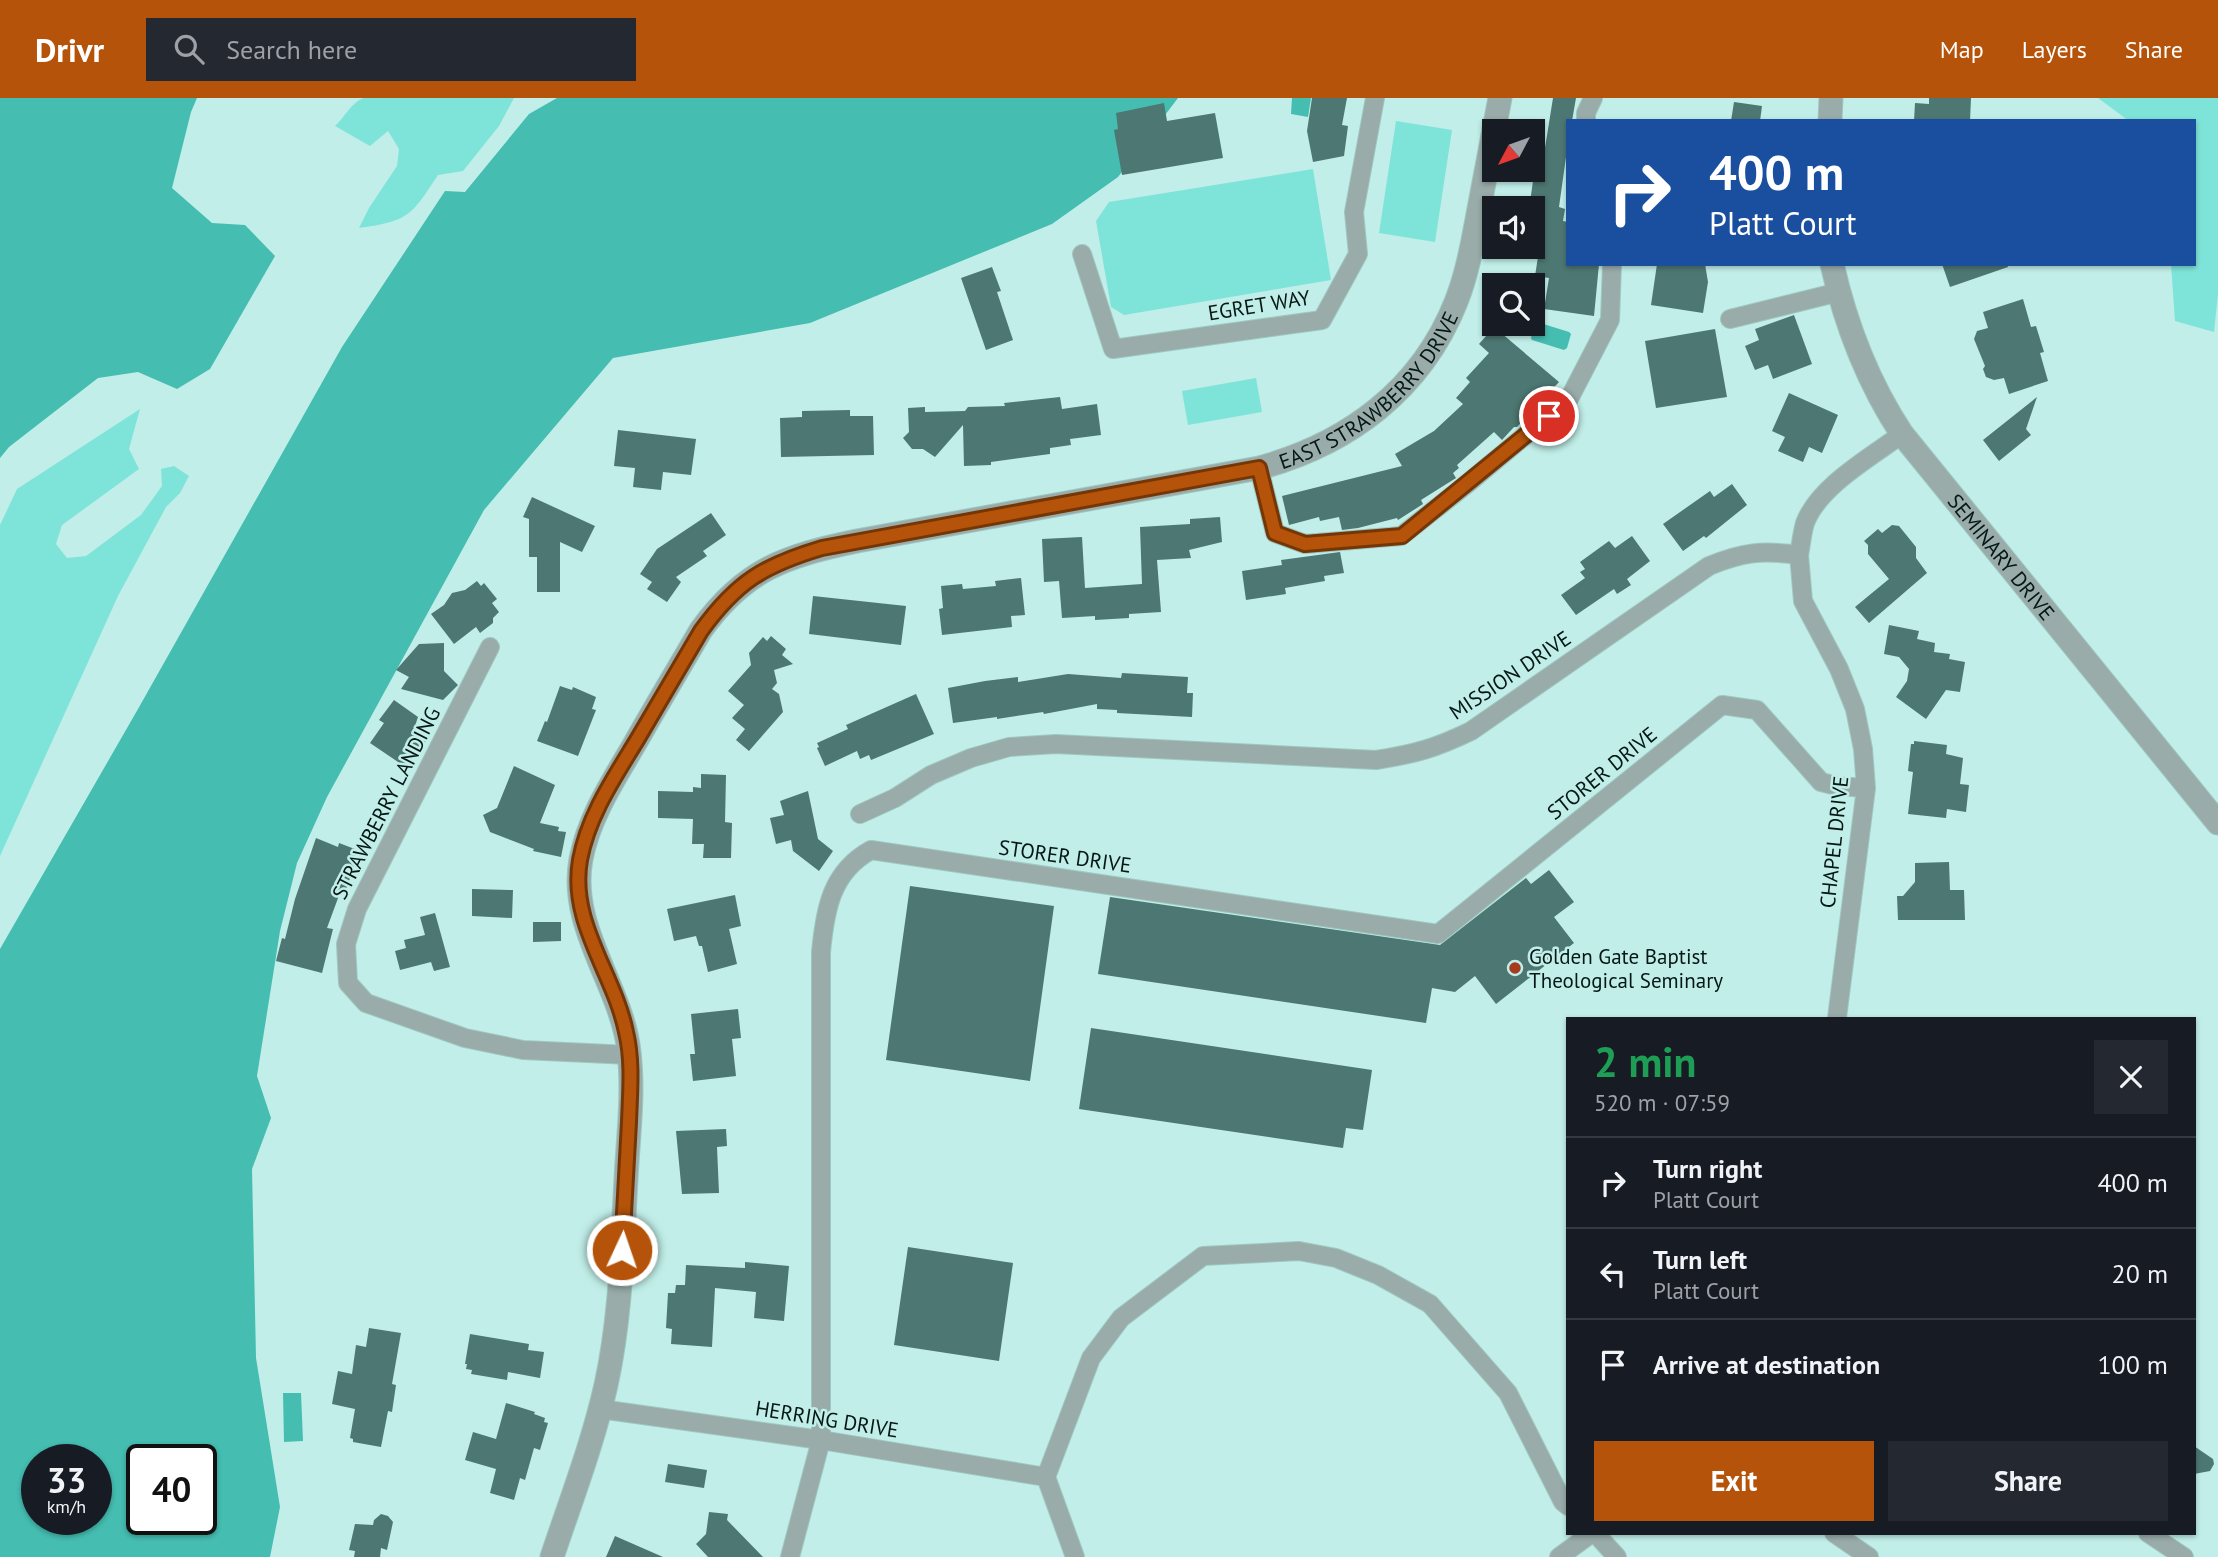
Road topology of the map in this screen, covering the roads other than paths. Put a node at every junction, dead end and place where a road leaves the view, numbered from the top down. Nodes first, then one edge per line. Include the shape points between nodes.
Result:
1 (1375, 98) edge
2 (1500, 98) edge
3 (1593, 98) edge
4 (1831, 98) edge
5 (1586, 119) edge
6 (1830, 119) edge
7 (1082, 254) dead end
8 (1612, 266) edge
9 (1832, 266) edge
10 (1839, 292) junction
11 (1730, 319) dead end
12 (1902, 434) junction
13 (1259, 468) junction
14 (1799, 555) junction
15 (490, 647) dead end
16 (1866, 788) junction
17 (860, 814) dead end
18 (2218, 823) edge
19 (1837, 1017) edge
20 (630, 1055) junction
21 (600, 1409) junction
22 (821, 1440) junction
23 (1046, 1477) junction
24 (1566, 1504) edge
25 (1590, 1535) edge
26 (1595, 1535) edge
27 (1838, 1535) edge
28 (2151, 1535) edge
29 (552, 1557) edge
30 (790, 1557) edge
31 (1075, 1557) edge
32 (1559, 1557) edge
33 (1617, 1557) edge
34 (1869, 1557) edge
35 (2184, 1557) edge

1 - 7 street, EGRET WAY via 1354,212 1358,254 1322,320 1113,349
2 - 13 street, EAST STRAWBERRY DRIVE via 1457,299 1432,349 1396,393 1353,429 1302,455
3 - 5 street
4 - 6 street
8 - 13 street via 1610,320 1569,399 1402,536 1305,544 1275,533
9 - 10 street, SEMINARY DRIVE
10 - 11 street
10 - 12 street, SEMINARY DRIVE via 1868,375
12 - 14 street via 1832,486 1816,504 1805,523
12 - 18 street, SEMINARY DRIVE
13 - 20 street, EAST STRAWBERRY DRIVE via 822,548 771,566 734,590 701,631 610,786 590,827 580,862 581,910 620,1009
14 - 16 street, CHAPEL DRIVE via 1803,601 1855,709
14 - 17 street, MISSION DRIVE via 1754,551 1709,566 1471,731 1415,754 1376,760 1056,744 1009,747 931,775
15 - 20 street, STRAWBERRY LANDING via 357,909 346,944 348,983 366,1003 465,1038 523,1050
16 - 19 street, CHAPEL DRIVE
16 - 22 street, STORER DRIVE via 1821,782 1756,710 1722,705 1437,934 871,850 856,858 845,869 828,904 821,952
20 - 21 street, EAST STRAWBERRY DRIVE via 619,1290
21 - 22 street, HERRING DRIVE
21 - 29 street, EAST STRAWBERRY DRIVE
22 - 23 street, HERRING DRIVE
22 - 30 street, STORER DRIVE
23 - 24 street via 1091,1358 1121,1318 1203,1256 1299,1251 1346,1262 1430,1304 1508,1393
23 - 31 street
25 - 32 street
26 - 33 street
27 - 34 street
28 - 35 street

